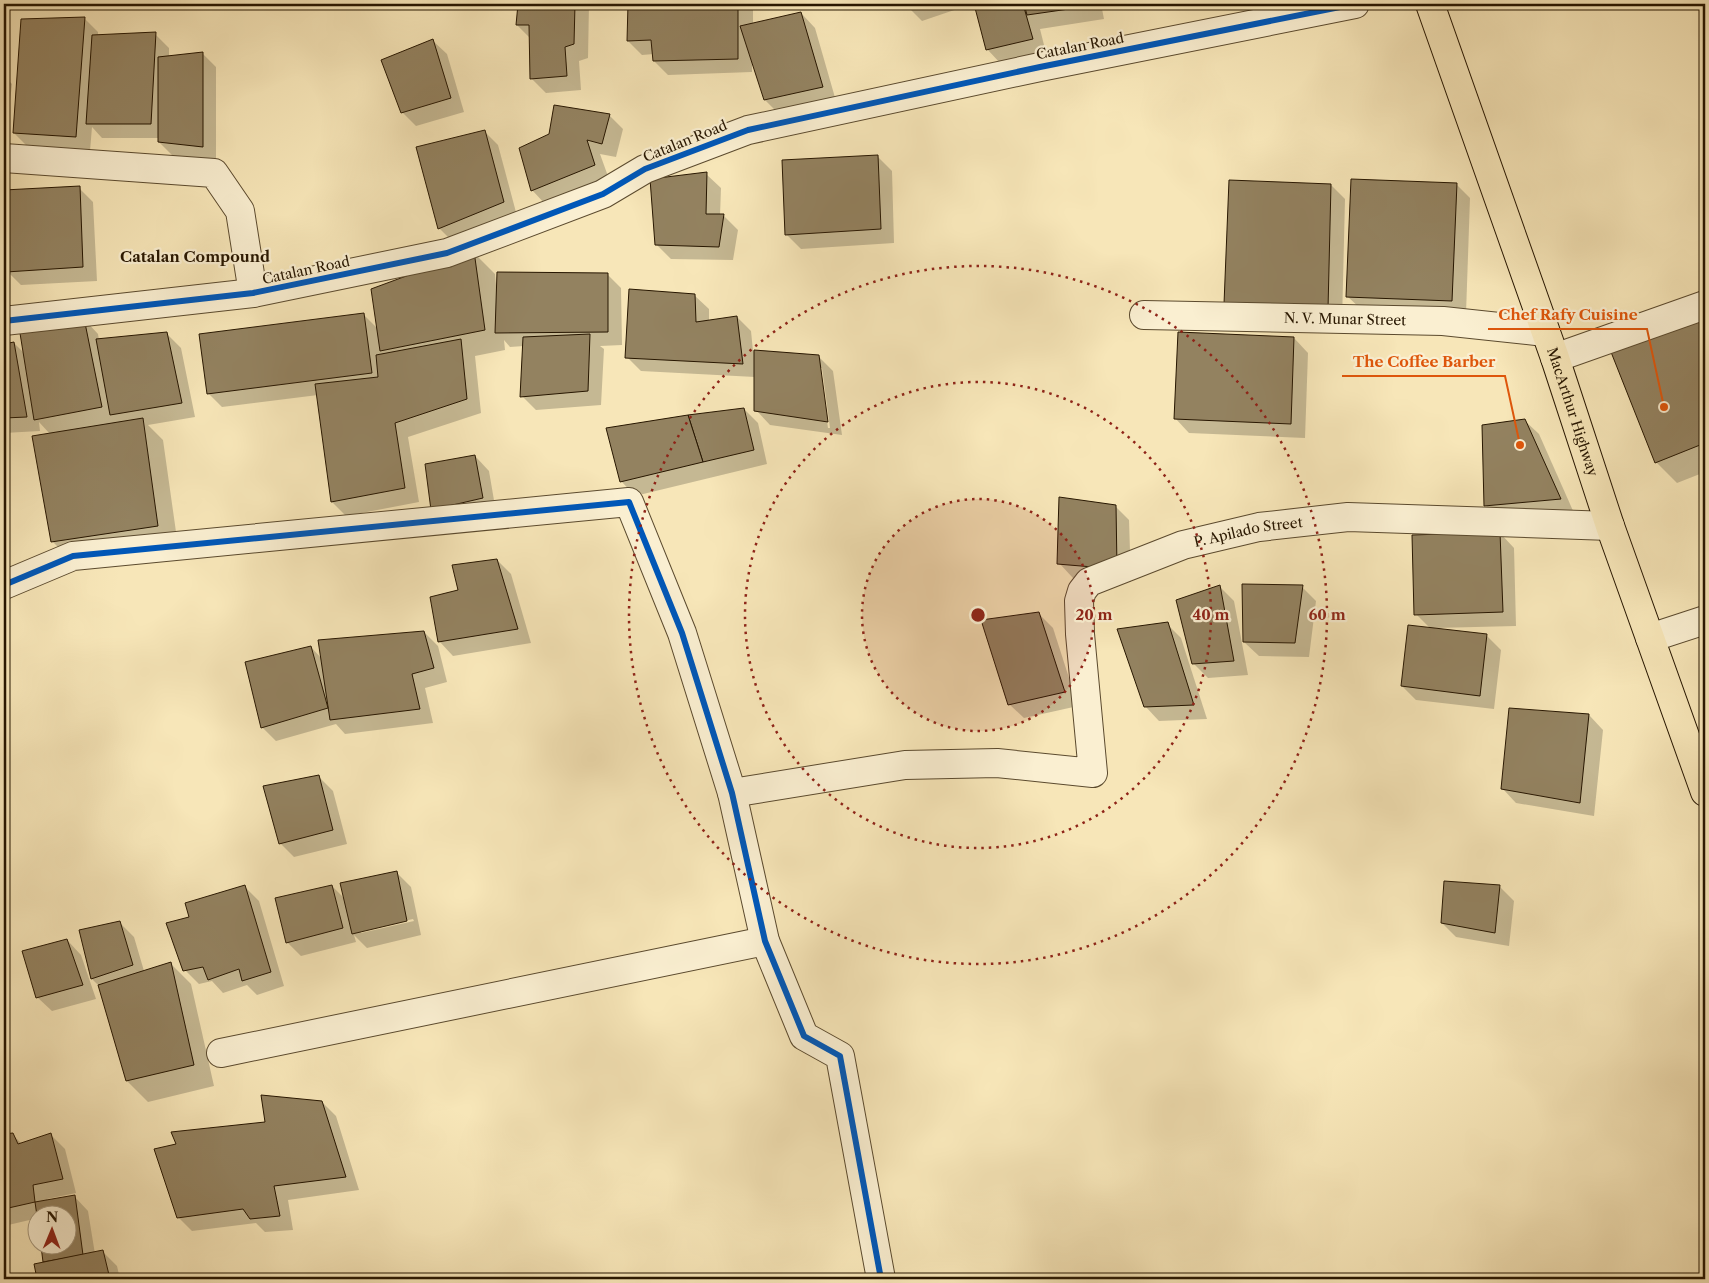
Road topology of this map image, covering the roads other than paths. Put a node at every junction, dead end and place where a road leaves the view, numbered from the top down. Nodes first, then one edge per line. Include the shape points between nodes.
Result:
1 (1354, 4) edge
2 (1430, 4) edge
3 (4, 158) edge
4 (253, 293) junction
5 (1705, 305) edge
6 (1144, 315) dead end
7 (4, 322) edge
8 (1545, 332) junction
9 (1555, 358) junction
10 (1610, 526) junction
11 (4, 585) edge
12 (1705, 620) edge
13 (1650, 638) junction
14 (1705, 792) edge
15 (732, 793) junction
16 (765, 941) junction
17 (221, 1053) dead end
18 (881, 1279) edge

1 - 4 street, Catalan Road via 748,130 646,169 603,194 447,253
2 - 8 main road, MacArthur Highway
3 - 4 street via 214,173 240,211
4 - 7 street, Catalan Road
5 - 9 street
6 - 8 street, N. V. Munar Street via 1443,321
8 - 9 main road, MacArthur Highway
9 - 10 main road, MacArthur Highway
10 - 13 main road, MacArthur Highway
10 - 15 street, P. Apilado Street via 1348,517 1259,527 1183,545 1089,582 1082,591 1080,626 1093,773 997,763 905,765
11 - 15 street via 73,556 629,502 682,633
12 - 13 street
13 - 14 main road, MacArthur Highway
15 - 16 street
16 - 17 street
16 - 18 street via 804,1036 840,1056

